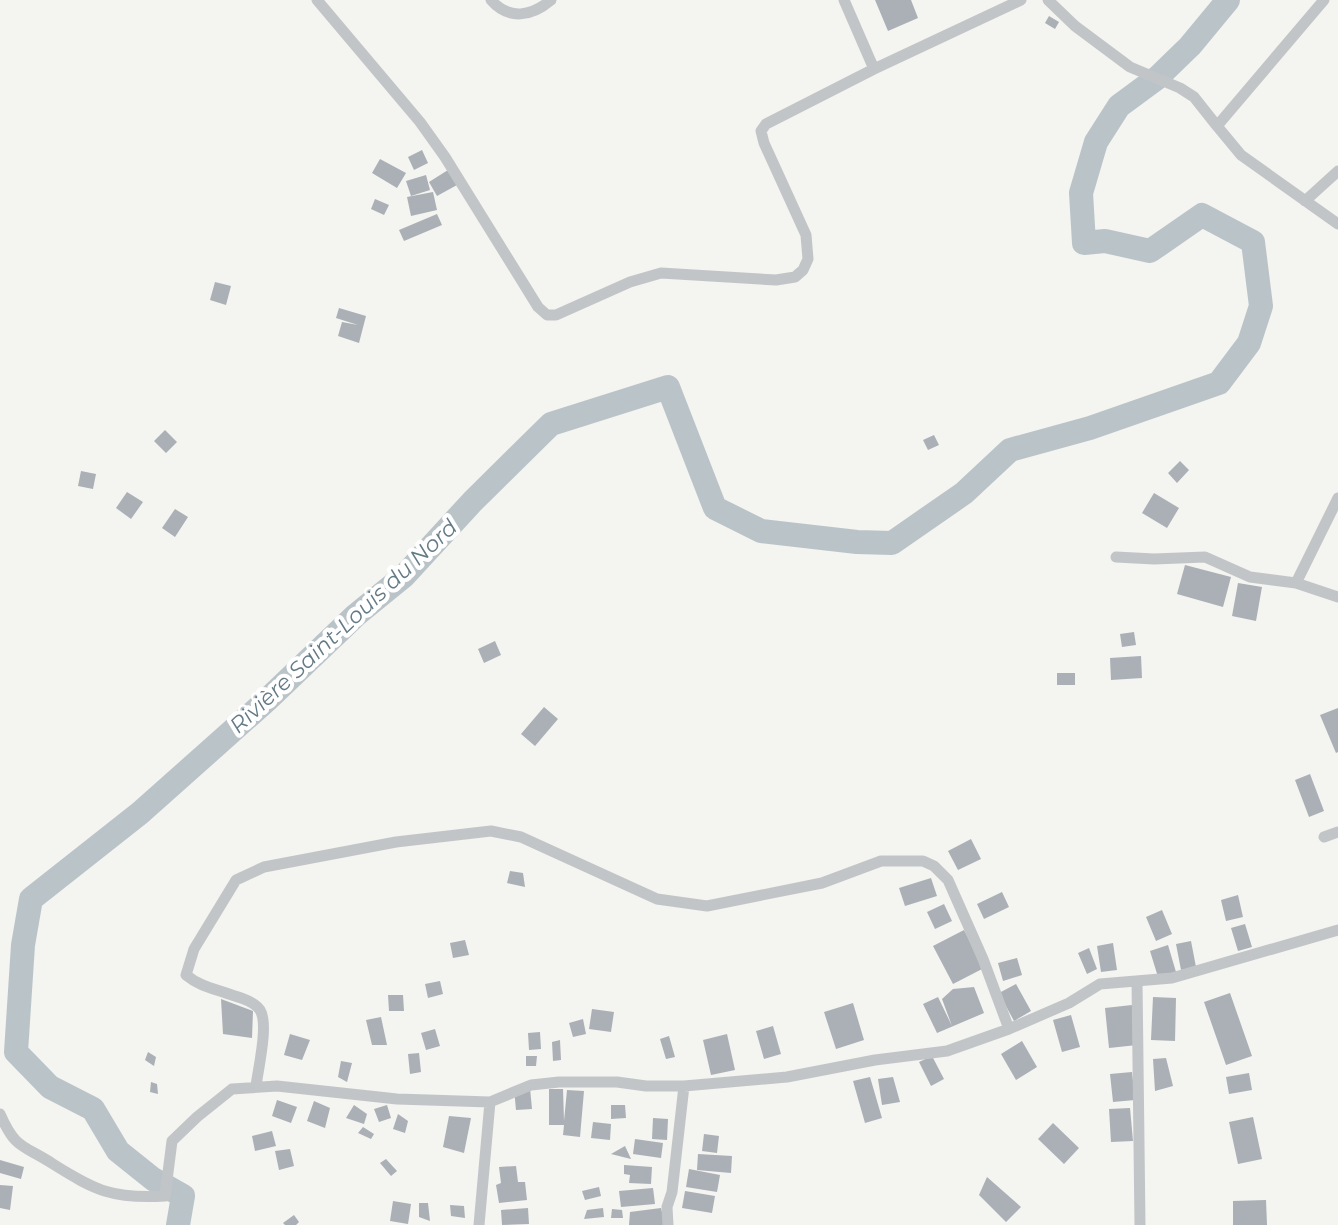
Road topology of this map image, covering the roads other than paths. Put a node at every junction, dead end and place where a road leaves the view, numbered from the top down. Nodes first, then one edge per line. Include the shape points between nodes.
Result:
1 (317, 0) edge
2 (491, 0) edge
3 (551, 0) edge
4 (844, 0) edge
5 (1021, 0) edge
6 (1048, 0) edge
7 (1324, 0) edge
8 (874, 69) junction
9 (1217, 126) junction
10 (1338, 171) edge
11 (1305, 201) junction
12 (1338, 224) edge
13 (1338, 498) edge
14 (1116, 557) dead end
15 (1296, 583) junction
16 (1338, 597) edge
17 (1338, 832) edge
18 (1324, 837) dead end
19 (1338, 930) edge
20 (1137, 981) junction
21 (1009, 1029) junction
22 (256, 1086) junction
23 (684, 1086) junction
24 (490, 1102) junction
25 (0, 1114) edge
26 (479, 1225) edge
27 (668, 1225) edge
28 (1140, 1225) edge

1 - 8 street via 420,122 547,315 661,273 795,277 808,259 806,235 761,131 778,117
2 - 3 street via 517,16
4 - 8 street
5 - 8 street
6 - 9 street via 1130,67 1194,97
7 - 9 street
9 - 11 street via 1241,155
10 - 11 street
11 - 12 street
13 - 15 street
14 - 15 street via 1205,557 1250,577
15 - 16 street
17 - 18 street
19 - 20 street via 1172,978
20 - 21 street via 1100,984
20 - 28 street
21 - 22 street via 948,880 923,861 881,861 822,883 707,906 657,899 521,837 491,831 396,842 264,867 236,880 194,949 186,975 258,1007 263,1030
21 - 23 street via 947,1051 787,1077
22 - 24 street
22 - 25 street via 232,1089 172,1141 165,1196 137,1198 81,1183 13,1141
23 - 24 street via 559,1082 531,1085
23 - 27 street
24 - 26 street

